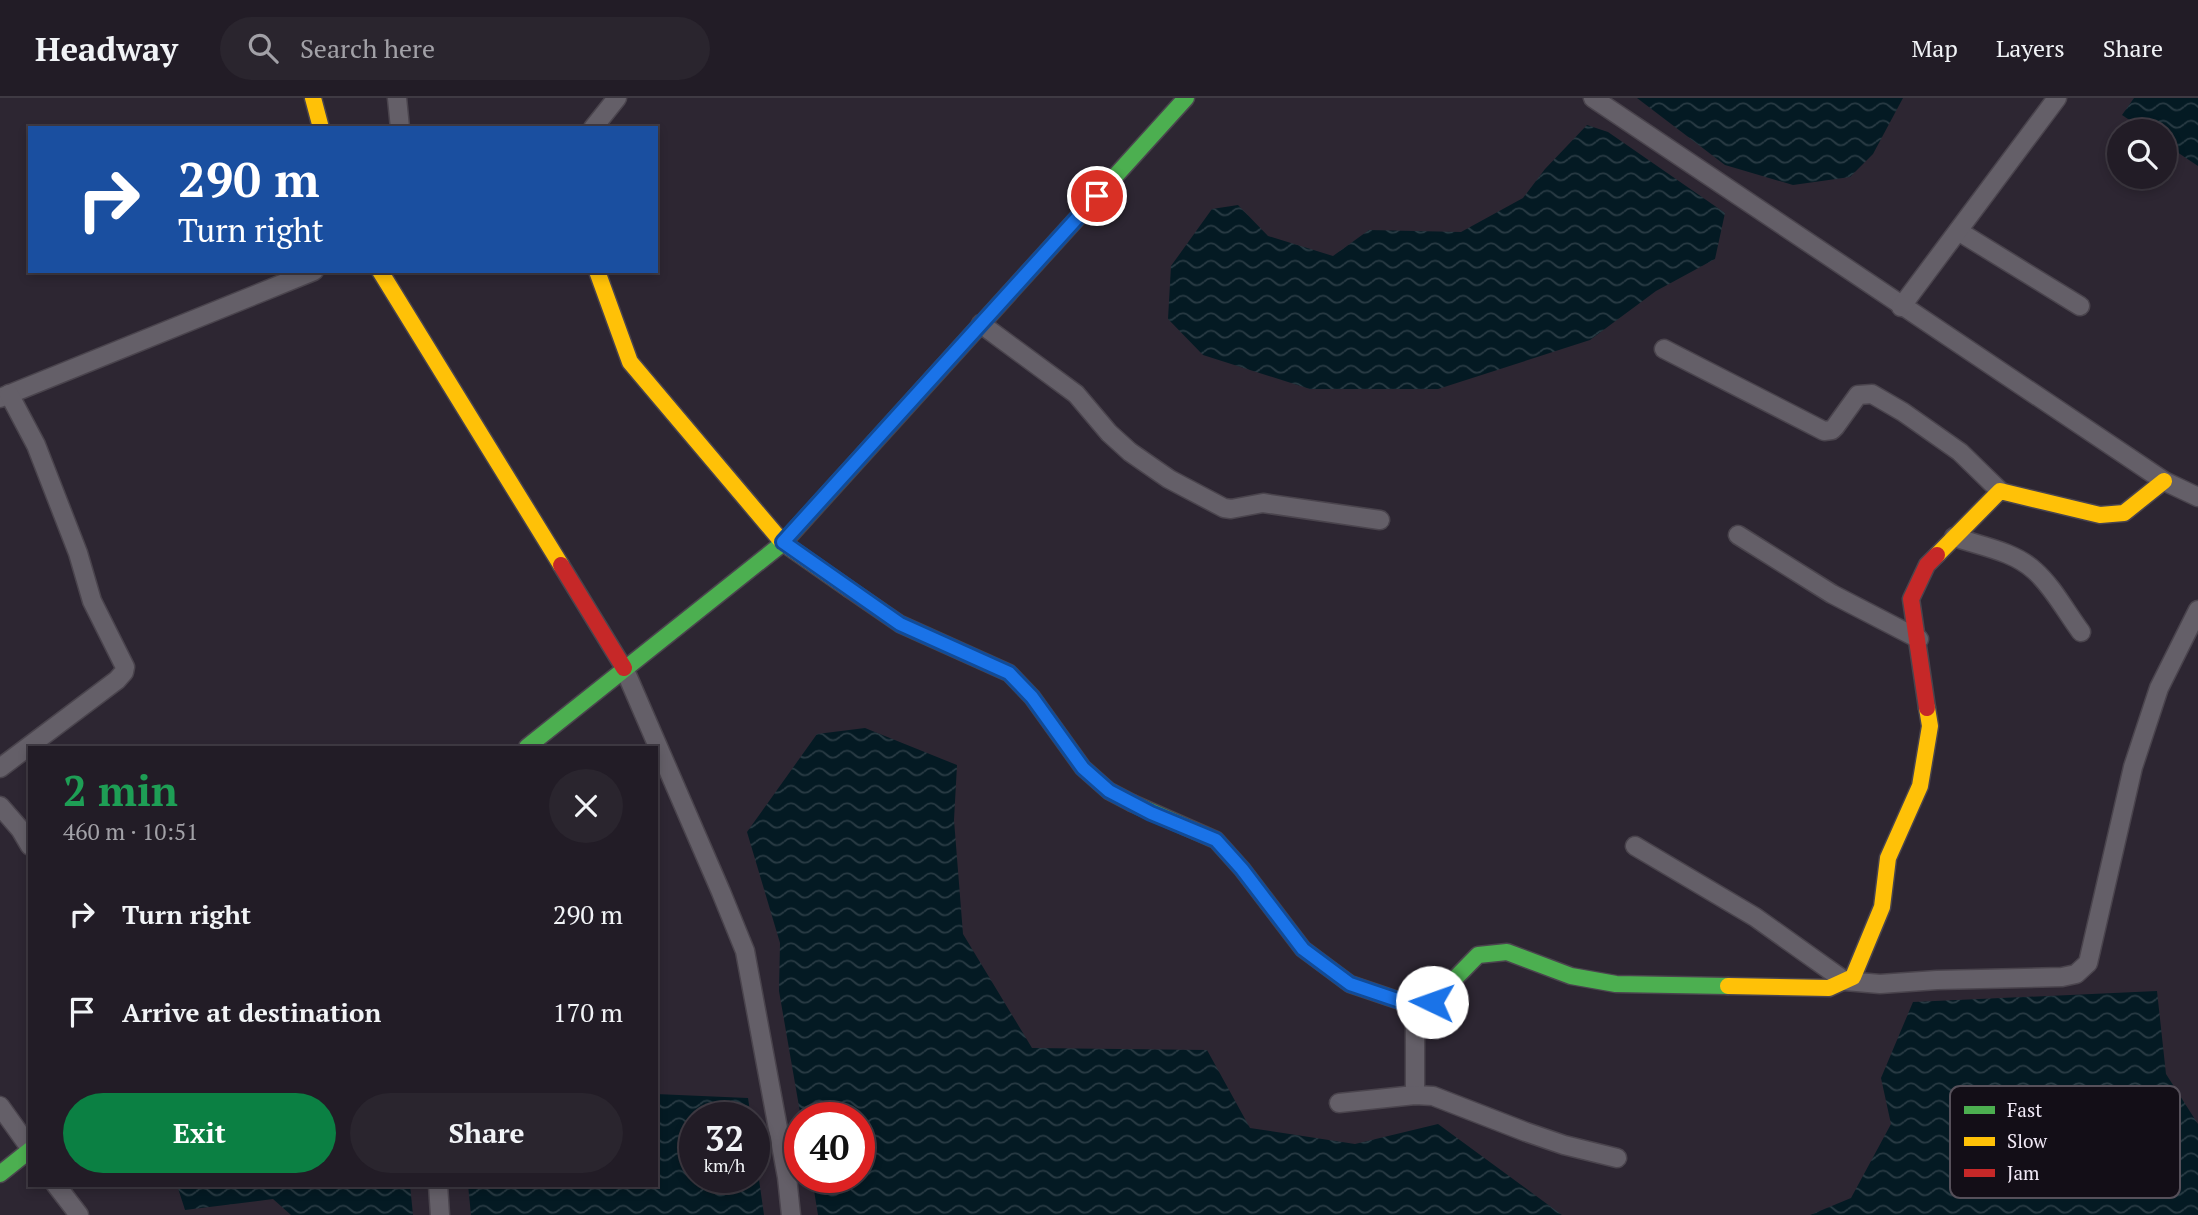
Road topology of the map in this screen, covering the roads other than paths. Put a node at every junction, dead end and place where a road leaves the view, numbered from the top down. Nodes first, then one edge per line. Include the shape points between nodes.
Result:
1 (313, 98) edge
2 (397, 98) edge
3 (617, 98) edge
4 (1185, 98) edge
5 (1593, 98) edge
6 (2057, 98) edge
7 (320, 126) edge
8 (400, 126) edge
9 (595, 126) edge
10 (1958, 231) junction
11 (309, 273) edge
12 (381, 273) edge
13 (598, 273) edge
14 (2081, 306) dead end
15 (1901, 307) junction
16 (981, 324) junction
17 (1664, 349) dead end
18 (4, 396) edge
19 (2164, 481) junction
20 (2000, 491) junction
21 (2198, 497) edge
22 (1380, 520) dead end
23 (1738, 535) dead end
24 (1954, 537) junction
25 (783, 542) junction
26 (2198, 610) edge
27 (2081, 632) dead end
28 (1919, 639) junction
29 (624, 668) junction
30 (29, 746) edge
31 (528, 746) edge
32 (658, 746) edge
33 (658, 746) edge
34 (28, 747) edge
35 (0, 768) edge
36 (0, 806) edge
37 (28, 843) edge
38 (1635, 846) dead end
39 (1845, 981) junction
40 (1415, 1003) junction
41 (1415, 1095) junction
42 (1339, 1103) dead end
43 (0, 1106) edge
44 (28, 1146) edge
45 (28, 1151) edge
46 (1616, 1158) dead end
47 (0, 1174) edge
48 (58, 1187) edge
49 (438, 1187) edge
50 (79, 1215) edge
51 (440, 1215) edge
52 (791, 1215) edge

1 - 7 street
2 - 8 street
3 - 9 street
4 - 16 street
5 - 15 street
6 - 10 street
10 - 14 street
10 - 15 street
11 - 18 street
12 - 29 street
13 - 25 street via 630,362
15 - 19 street
16 - 22 street via 1076,394 1130,452 1168,479 1224,508 1263,503
16 - 25 street
17 - 20 street via 1824,431 1835,427 1858,395 1871,394 1960,452
18 - 30 street via 37,445 92,601 125,667 117,680
19 - 20 street via 2124,513 2100,515
19 - 21 street
20 - 24 street
23 - 28 street via 1832,594
24 - 27 street via 2025,563 2042,578
24 - 28 street via 1927,565 1911,599
25 - 29 street
25 - 40 street via 900,624 1009,673 1083,768 1109,791 1216,840 1303,949 1350,984
26 - 39 street via 2159,688 2133,767 2088,963 2076,974 2062,976 1880,984
28 - 39 street via 1930,726 1920,786 1888,858 1882,907 1853,977
29 - 31 street
29 - 33 street
32 - 52 street via 745,951
34 - 35 street
36 - 37 street
38 - 39 street via 1755,917
39 - 40 street via 1829,988 1616,984 1571,976 1507,952 1478,955 1432,1002
40 - 41 street
41 - 42 street
41 - 46 street via 1433,1096 1564,1145
43 - 44 street
45 - 47 street
48 - 50 street
49 - 51 street

